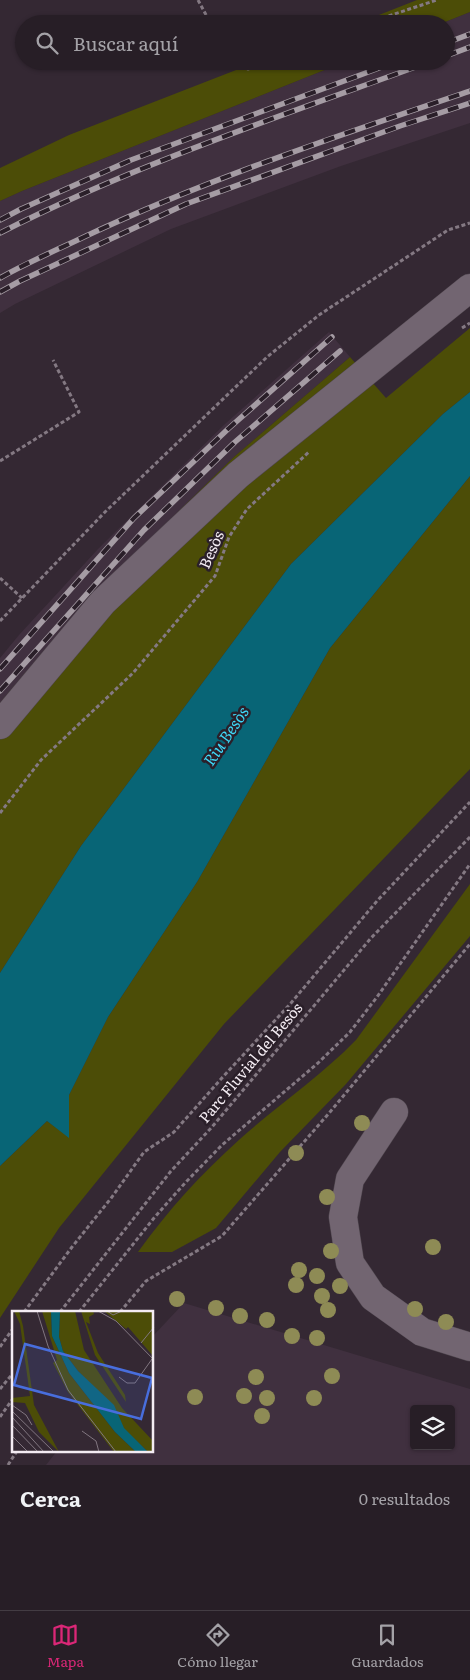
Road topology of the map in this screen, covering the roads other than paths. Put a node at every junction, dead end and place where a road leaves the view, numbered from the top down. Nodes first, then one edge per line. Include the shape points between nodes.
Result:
1 (470, 288) edge
2 (0, 725) edge
3 (394, 1112) dead end
4 (470, 1347) edge

1 - 2 lane via 238,475 104,602
3 - 4 lane via 350,1179 343,1217 350,1263 373,1297 422,1332

